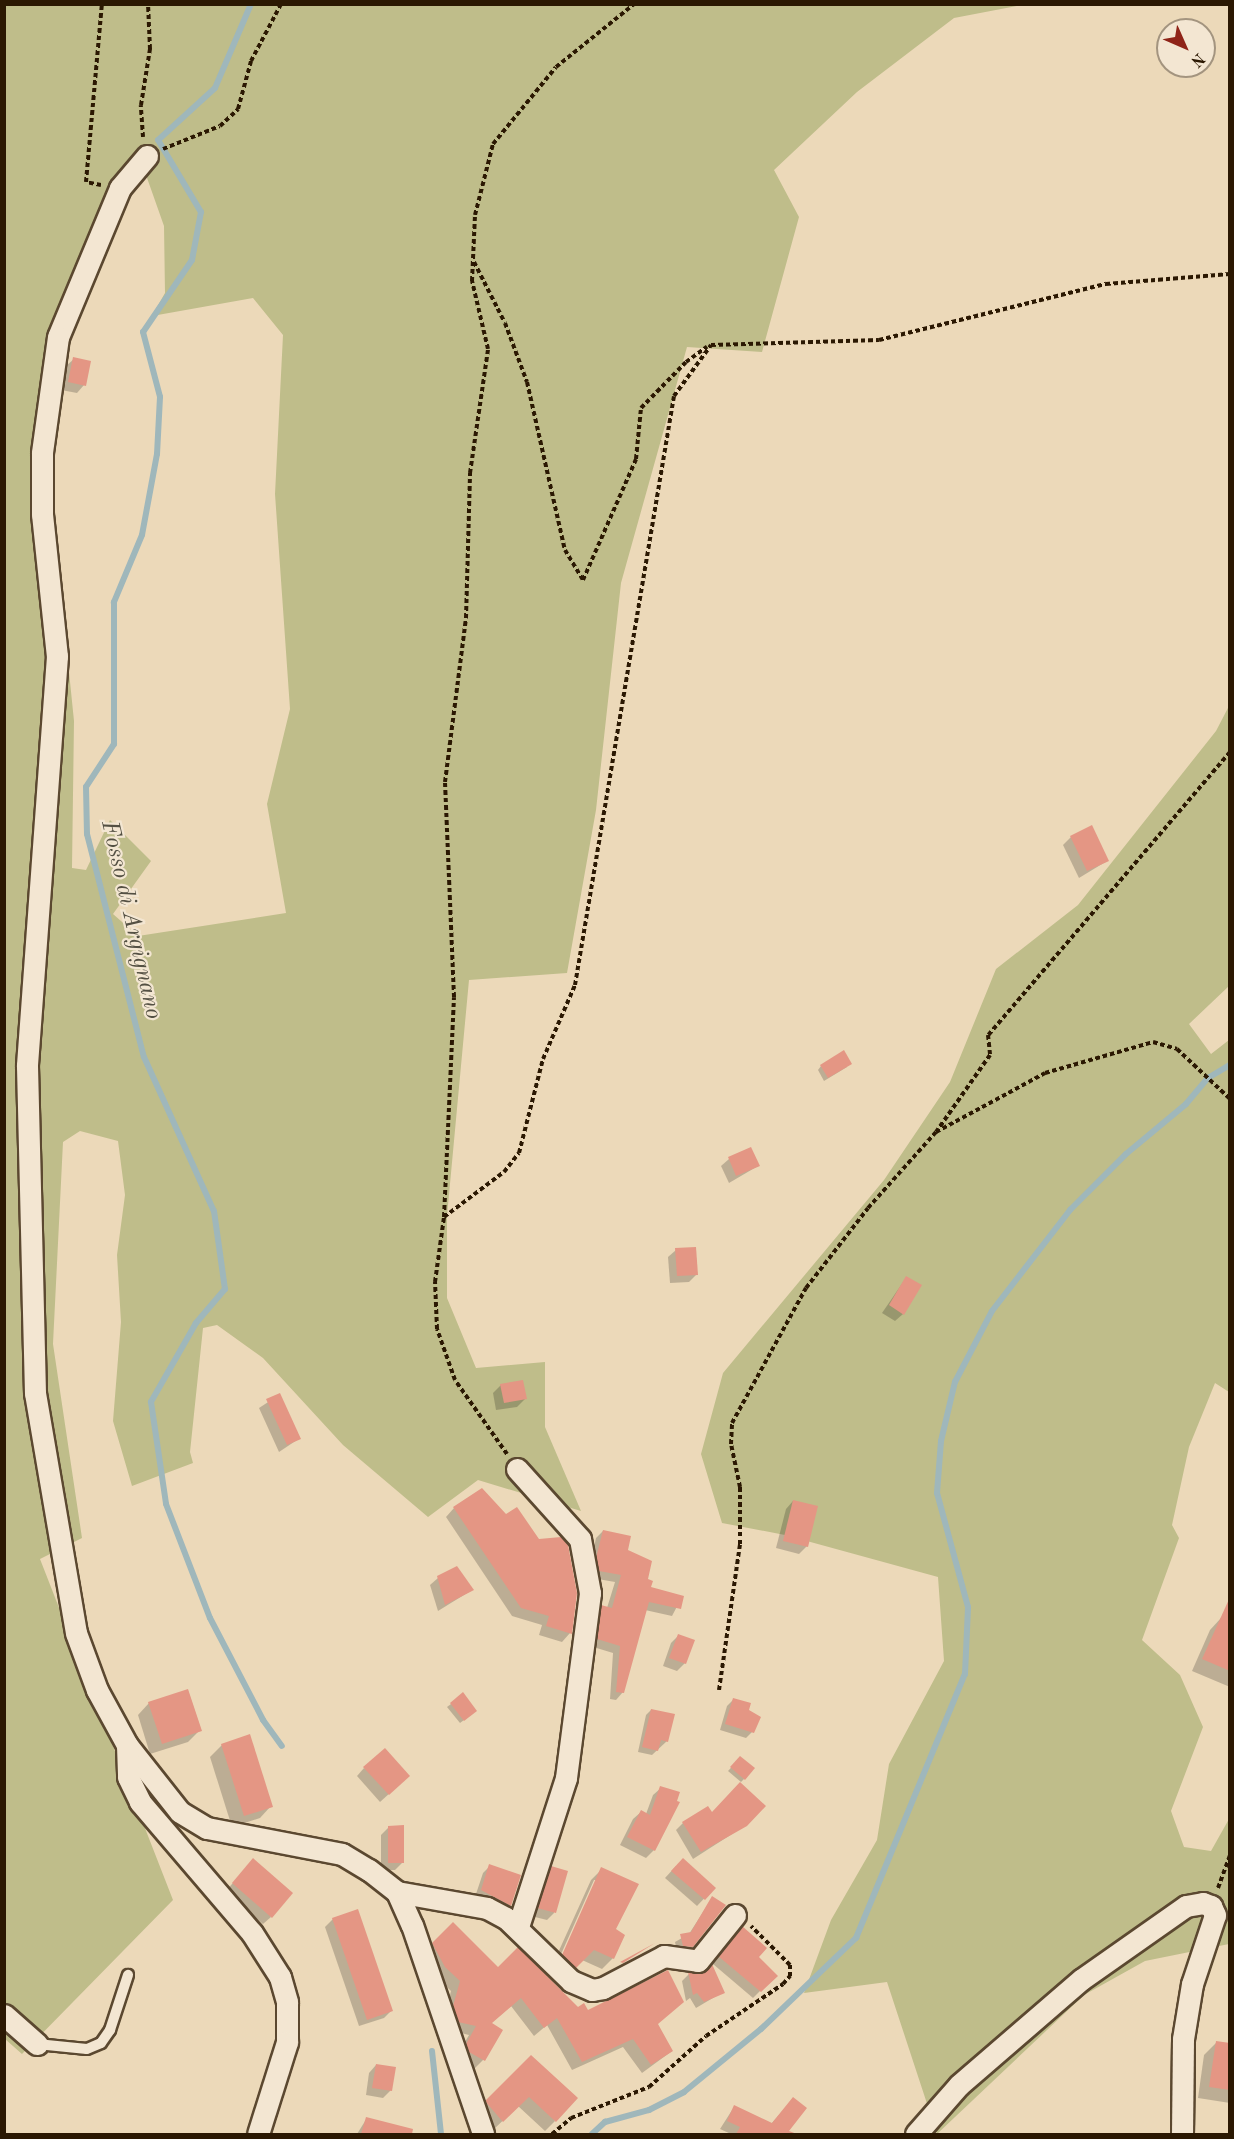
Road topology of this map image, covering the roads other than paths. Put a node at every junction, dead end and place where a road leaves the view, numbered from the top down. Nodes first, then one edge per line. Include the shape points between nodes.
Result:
1 (145, 158) road end
2 (517, 1469) road end
3 (126, 1745) junction
4 (397, 1892) junction
5 (735, 1915) road end
6 (518, 1927) junction
7 (128, 1975) dead end
8 (4, 2015) edge
9 (37, 2044) joint
10 (258, 2134) edge
11 (483, 2134) edge
12 (916, 2134) edge
13 (1182, 2134) edge

1 - 3 street via 120,188 58,337 42,453 42,514 57,656 27,1066 35,1393 76,1633 97,1690
2 - 6 street via 580,1539 590,1593 566,1778
3 - 4 street via 180,1812 207,1828 342,1854 369,1869
3 - 10 street via 128,1778 140,1802 252,1933 280,1977 287,2002 287,2042
4 - 6 street via 487,1908
4 - 11 street via 412,1925
5 - 6 street via 698,1961 664,1956 592,1990 571,1981
7 - 9 lane via 110,2030 101,2043 87,2049
8 - 9 street
12 - 13 street via 955,2089 1082,1979 1186,1905 1203,1903 1211,1906 1215,1915 1192,1984 1184,2039

